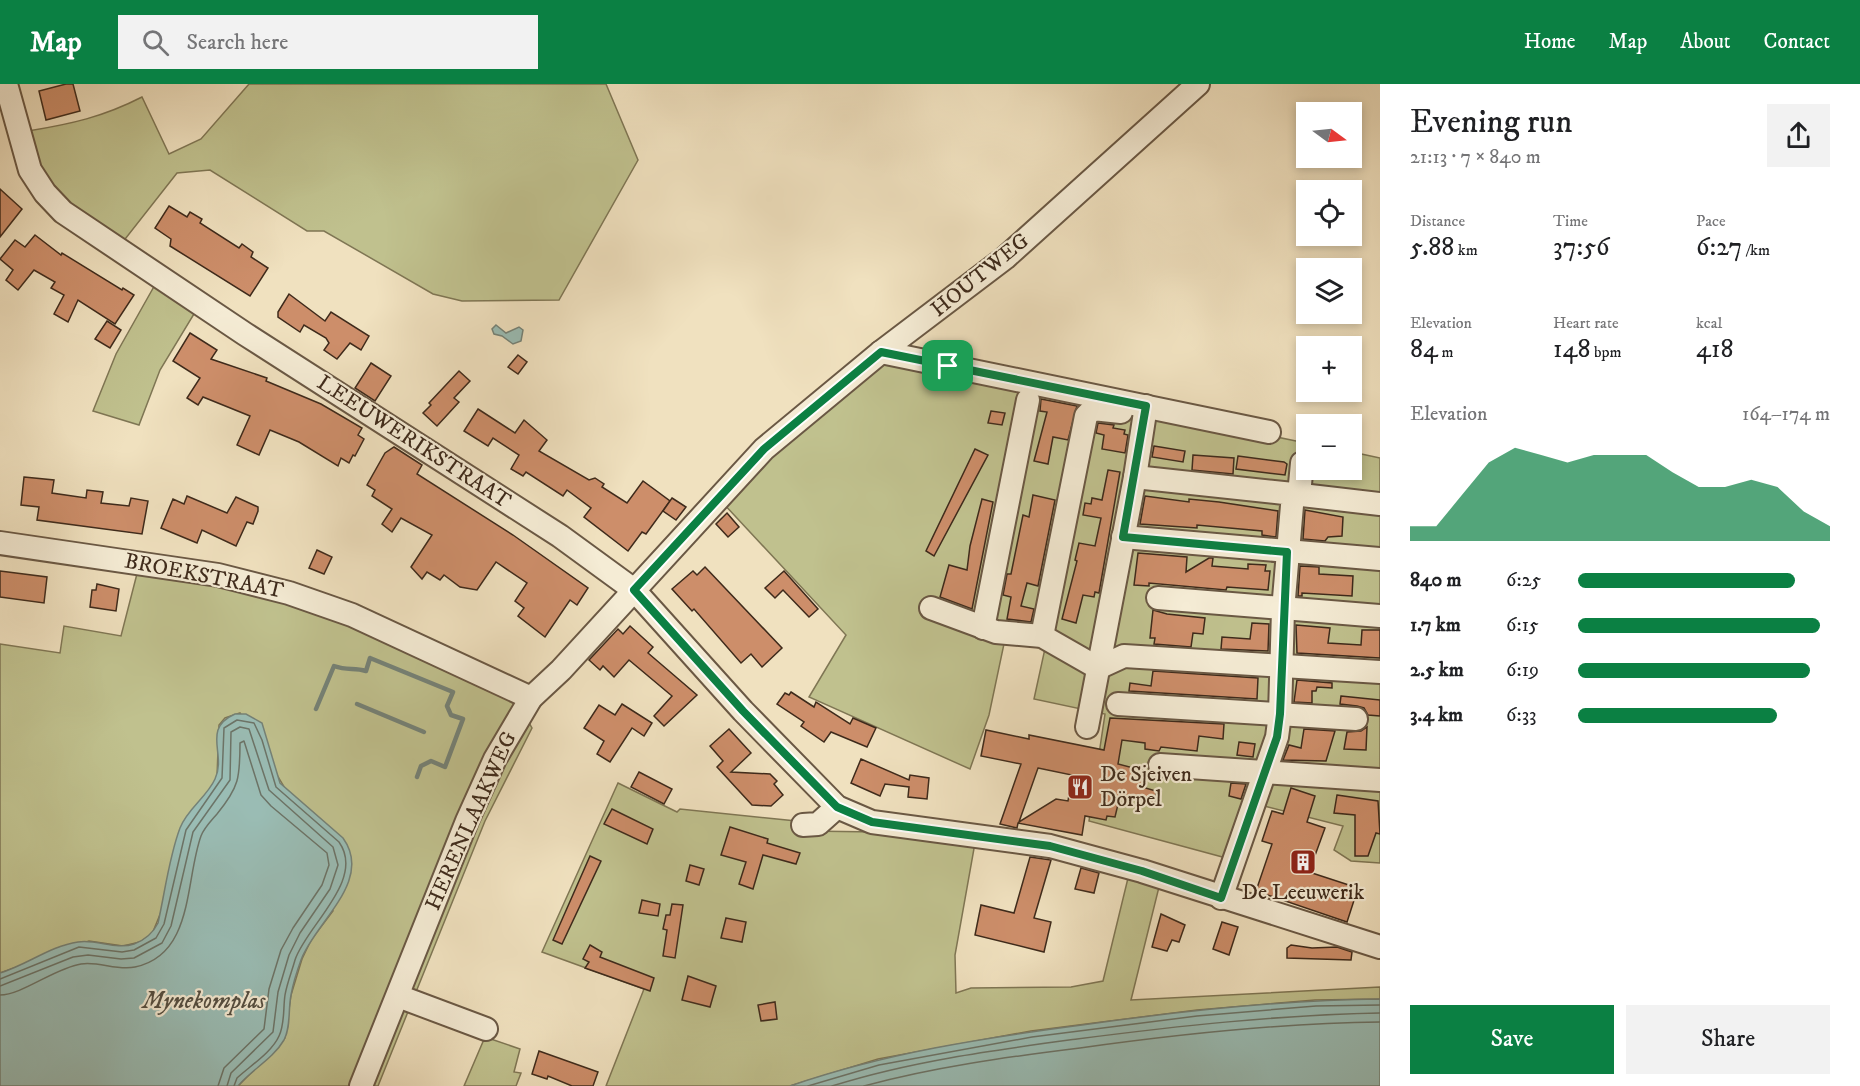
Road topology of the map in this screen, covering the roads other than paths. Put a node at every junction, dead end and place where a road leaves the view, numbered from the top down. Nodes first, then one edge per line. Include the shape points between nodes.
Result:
1 (6, 84) edge
2 (1198, 84) edge
3 (881, 352) junction
4 (1028, 400) dead end
5 (1145, 412) junction
6 (1269, 432) dead end
7 (1135, 477) junction
8 (1299, 480) edge
9 (1296, 495) junction
10 (1380, 504) edge
11 (1123, 537) junction
12 (0, 543) edge
13 (1287, 552) junction
14 (1380, 559) edge
15 (634, 590) junction
16 (1158, 598) dead end
17 (931, 608) dead end
18 (1283, 610) junction
19 (1380, 616) edge
20 (983, 628) junction
21 (1042, 636) junction
22 (1282, 665) junction
23 (1098, 668) junction
24 (1380, 672) edge
25 (531, 698) junction
26 (1118, 704) dead end
27 (1280, 714) junction
28 (1356, 719) dead end
29 (1087, 727) dead end
30 (1160, 765) dead end
31 (1265, 773) junction
32 (1380, 780) edge
33 (837, 807) junction
34 (803, 825) dead end
35 (1221, 898) junction
36 (1380, 947) edge
37 (398, 996) junction
38 (486, 1029) dead end
39 (361, 1086) edge

1 - 15 street, LEEUWERIKSTRAAT via 30,170 63,212 560,536
2 - 3 street, HOUTWEG via 1005,258
3 - 5 street
3 - 15 street, HOUTWEG via 764,449
4 - 20 street
5 - 6 street
5 - 7 street
5 - 21 street via 1106,408 1094,409 1086,416
7 - 9 street
7 - 11 street
8 - 9 street
9 - 10 street
9 - 13 street
11 - 13 street
11 - 23 street
12 - 25 street, BROEKSTRAAT via 218,575 289,593 352,615
13 - 14 street
13 - 18 street
15 - 25 street, HERENLAAKWEG
15 - 33 street, LEEUWERIKSTRAAT via 743,711
16 - 18 street
17 - 20 street
18 - 19 street
18 - 22 street
20 - 21 street
21 - 23 street
22 - 23 street via 1124,656
22 - 24 street
22 - 27 street
23 - 29 street
25 - 37 street, HERENLAAKWEG via 495,759 467,821
26 - 27 street
27 - 28 street
27 - 31 street
30 - 31 street
31 - 32 street
31 - 35 street
33 - 34 street via 818,824
33 - 35 street, LEEUWERIKSTRAAT via 872,822 1050,846
35 - 36 street, LEEUWERIKSTRAAT
37 - 38 street
37 - 39 street, HERENLAAKWEG

